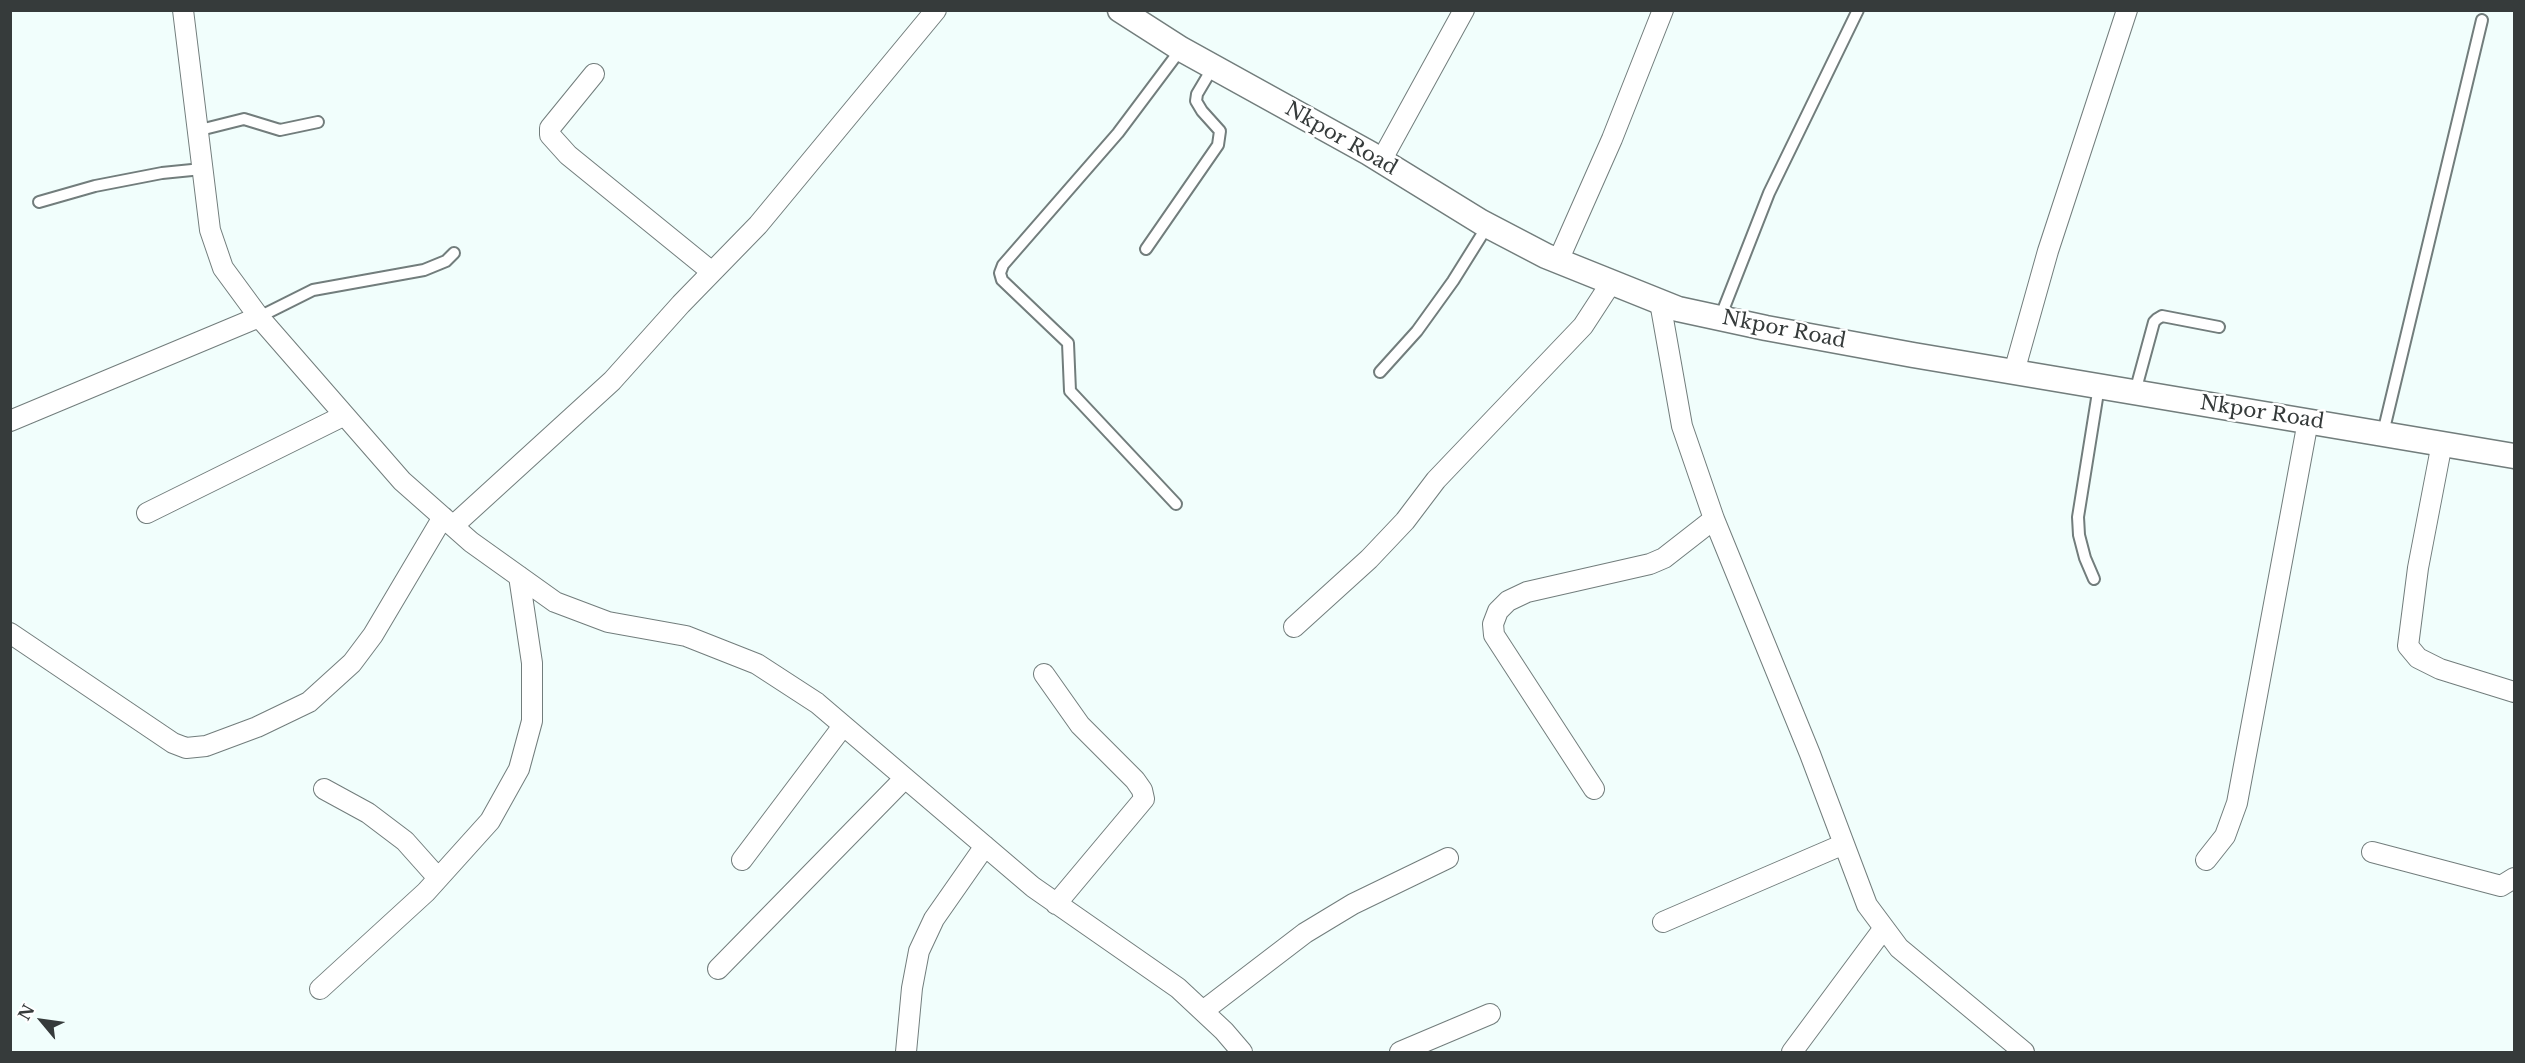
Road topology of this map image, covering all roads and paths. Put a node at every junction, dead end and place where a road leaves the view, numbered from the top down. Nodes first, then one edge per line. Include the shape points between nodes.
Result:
1 (183, 10) edge
2 (936, 10) edge
3 (1120, 10) edge
4 (1464, 10) edge
5 (1663, 10) edge
6 (1857, 10) edge
7 (2127, 10) edge
8 (2482, 20) dead end
9 (1181, 49) junction
10 (1213, 67) junction
11 (594, 75) dead end
12 (318, 122) dead end
13 (196, 130) junction
14 (1381, 161) junction
15 (202, 169) junction
16 (39, 202) dead end
17 (1488, 225) junction
18 (1146, 249) dead end
19 (454, 253) dead end
20 (1558, 261) junction
21 (712, 272) junction
22 (1611, 283) junction
23 (1660, 302) junction
24 (259, 316) junction
25 (1720, 318) junction
26 (2218, 327) dead end
27 (1380, 372) dead end
28 (2014, 372) junction
29 (2099, 386) junction
30 (2135, 392) junction
31 (343, 416) junction
32 (10, 421) edge
33 (2308, 421) junction
34 (2383, 433) junction
35 (2442, 443) junction
36 (2514, 456) edge
37 (1176, 504) dead end
38 (147, 513) dead end
39 (1714, 519) junction
40 (448, 522) junction
41 (519, 576) junction
42 (2094, 579) dead end
43 (1294, 627) dead end
44 (10, 633) edge
45 (1044, 674) dead end
46 (2514, 692) edge
47 (843, 726) junction
48 (905, 778) junction
49 (324, 789) dead end
50 (1594, 789) dead end
51 (1844, 844) junction
52 (985, 846) junction
53 (2372, 852) dead end
54 (1448, 858) dead end
55 (742, 860) dead end
56 (2206, 860) dead end
57 (438, 878) junction
58 (2514, 878) edge
59 (1056, 904) junction
60 (1663, 922) dead end
61 (1884, 928) junction
62 (718, 969) dead end
63 (320, 989) dead end
64 (1203, 1011) junction
65 (1490, 1014) dead end
66 (906, 1053) edge
67 (1242, 1053) edge
68 (1400, 1053) edge
69 (1792, 1053) edge
70 (2024, 1053) edge

1 - 13 street
2 - 21 street via 758,225
3 - 9 street, Nkpor Road
4 - 14 street
5 - 20 street
6 - 25 lane via 1769,193
7 - 28 street via 2048,251
8 - 34 lane
9 - 10 street, Nkpor Road
9 - 37 lane via 1118,133 1000,273 1002,280 1068,343 1070,391
10 - 14 street, Nkpor Road
10 - 18 lane via 1196,101 1220,131 1218,145
11 - 21 street via 550,128 550,135 568,155
12 - 13 lane via 280,130 244,119
13 - 15 street
14 - 17 street, Nkpor Road
15 - 16 lane via 95,186
15 - 24 street via 210,230 223,268
17 - 20 street, Nkpor Road
17 - 27 lane via 1417,331
19 - 24 lane via 446,261 424,270 313,290
20 - 22 street, Nkpor Road
21 - 40 street via 612,381
22 - 23 street, Nkpor Road
22 - 43 street via 1583,326 1436,480 1405,521
23 - 25 street, Nkpor Road
23 - 39 street via 1682,426
24 - 31 street
24 - 32 street
25 - 28 street, Nkpor Road
26 - 30 lane via 2162,316 2157,319
28 - 29 street, Nkpor Road
29 - 30 street, Nkpor Road
29 - 42 lane via 2078,517 2081,543
30 - 33 street, Nkpor Road
31 - 38 street
31 - 40 street via 402,481
33 - 34 street, Nkpor Road
33 - 56 street via 2237,803 2225,836
34 - 35 street, Nkpor Road
35 - 36 street, Nkpor Road
35 - 46 street via 2418,568 2408,646 2418,658 2440,669
39 - 50 street via 1664,558 1650,564 1527,592 1508,601 1492,624 1494,635
39 - 51 street
40 - 41 street
40 - 44 street via 352,663 309,702 206,746 186,748 173,743
41 - 47 street via 555,602 608,622 686,636 757,664
41 - 57 street via 532,663 532,721 519,769 490,820
45 - 59 street via 1080,725 1135,780 1144,799
47 - 48 street
47 - 55 street
48 - 52 street
48 - 62 street
49 - 57 street via 368,813 405,842
51 - 60 street
51 - 61 street via 1867,905
52 - 59 street
52 - 66 street via 934,919 919,951
53 - 58 street via 2501,885
54 - 64 street via 1353,904 1305,933
57 - 63 street
59 - 64 street via 1178,988
61 - 69 street
61 - 70 street via 1899,948
64 - 67 street
65 - 68 street

